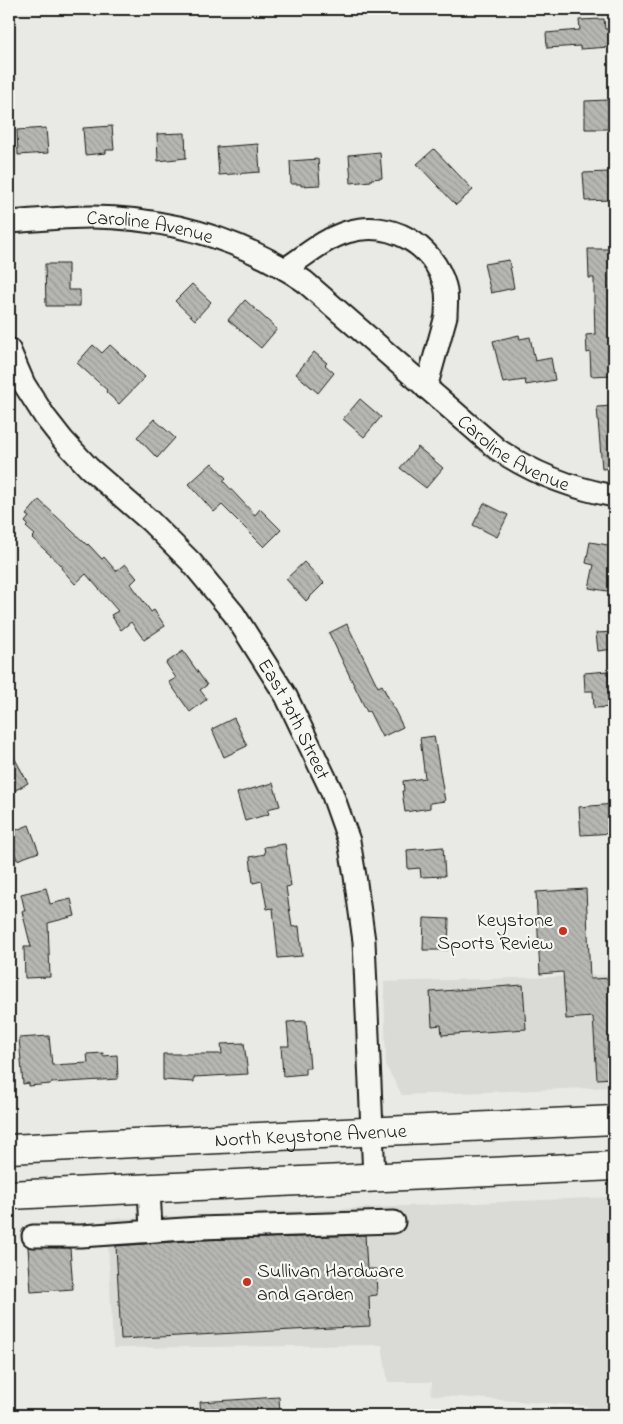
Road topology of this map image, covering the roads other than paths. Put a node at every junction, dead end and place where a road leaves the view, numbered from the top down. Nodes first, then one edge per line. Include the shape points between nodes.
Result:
1 (9, 222) edge
2 (285, 269) junction
3 (9, 349) edge
4 (426, 388) junction
5 (614, 496) edge
6 (614, 1120) edge
7 (372, 1132) junction
8 (9, 1149) edge
9 (614, 1166) edge
10 (374, 1178) junction
11 (149, 1188) junction
12 (9, 1195) edge
13 (394, 1222) dead end
14 (151, 1231) junction
15 (34, 1236) dead end

1 - 2 street, Caroline Avenue via 91,217 168,224 240,246
2 - 4 street, Caroline Avenue via 304,281
2 - 4 street via 332,237 364,228 393,231 422,248 436,266 448,307
3 - 7 street, East 70th Street via 39,410 62,440 192,562 234,614 286,696 331,790 349,841 361,913
4 - 5 street, Caroline Avenue via 471,428 522,465 565,484
6 - 7 main road, North Keystone Avenue
7 - 8 main road, North Keystone Avenue
7 - 10 street, East 70th Street
9 - 10 main road
10 - 11 main road
11 - 12 main road
11 - 14 street
13 - 14 street
14 - 15 street

